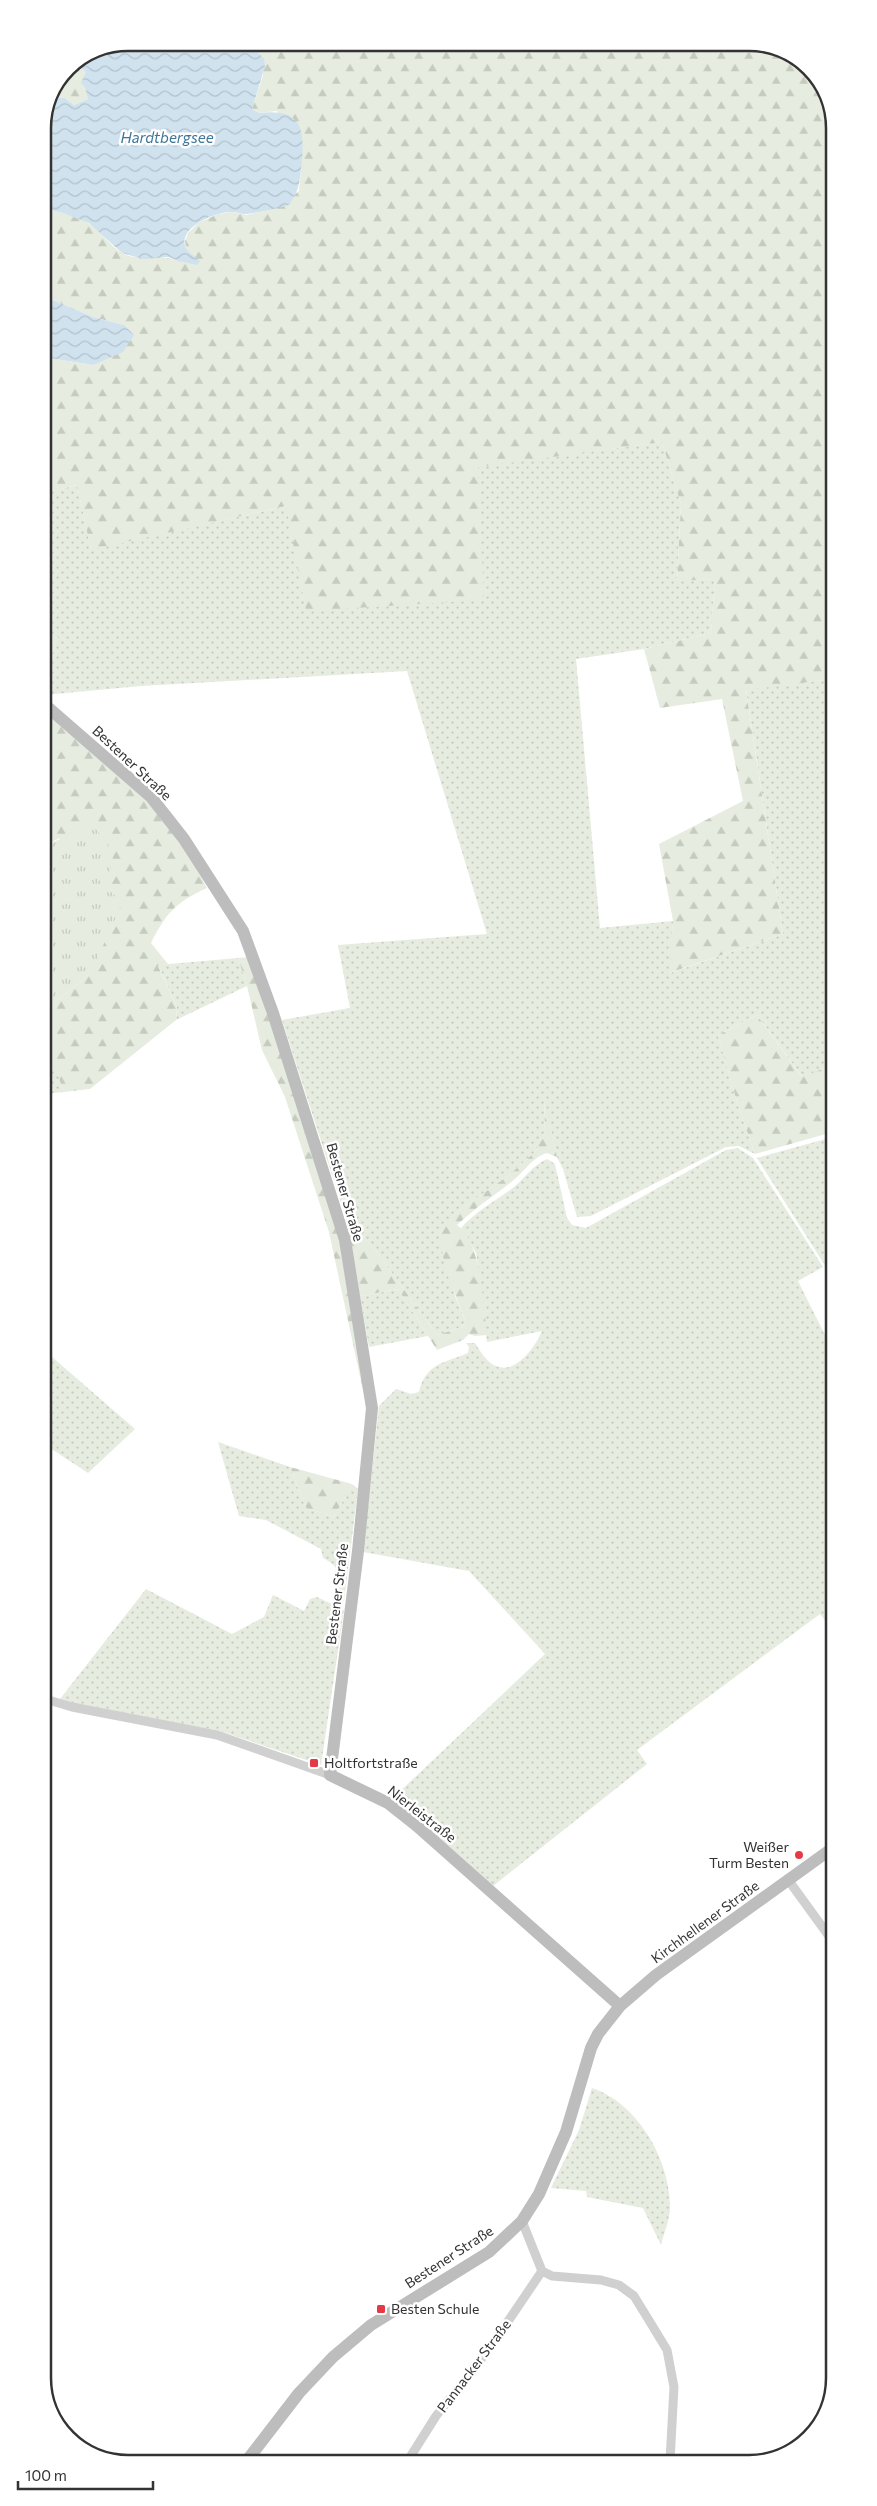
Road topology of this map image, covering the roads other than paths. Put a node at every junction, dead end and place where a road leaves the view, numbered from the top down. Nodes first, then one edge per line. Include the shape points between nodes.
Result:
1 (51, 710) edge
2 (51, 1701) edge
3 (330, 1775) junction
4 (826, 1853) edge
5 (789, 1881) junction
6 (826, 1932) edge
7 (620, 2006) junction
8 (522, 2222) junction
9 (542, 2271) junction
10 (251, 2455) edge
11 (411, 2455) edge
12 (670, 2455) edge

1 - 3 street, Bestener Straße via 151,798 184,839 243,931 273,1013 344,1240 372,1408
2 - 3 street, Nierleistraße via 217,1735
3 - 7 street, Nierleistraße via 388,1803 417,1826
4 - 5 street, Kirchhellener Straße
5 - 6 street
5 - 7 street, Kirchhellener Straße via 656,1975
7 - 8 street, Bestener Straße via 591,2048 566,2132 540,2194
8 - 9 street
8 - 10 street, Bestener Straße via 489,2252 372,2325 334,2357 299,2393
9 - 11 street, Pannacker Straße via 490,2348 436,2416
9 - 12 street via 552,2276 610,2282 627,2289 634,2296 667,2350 674,2388

